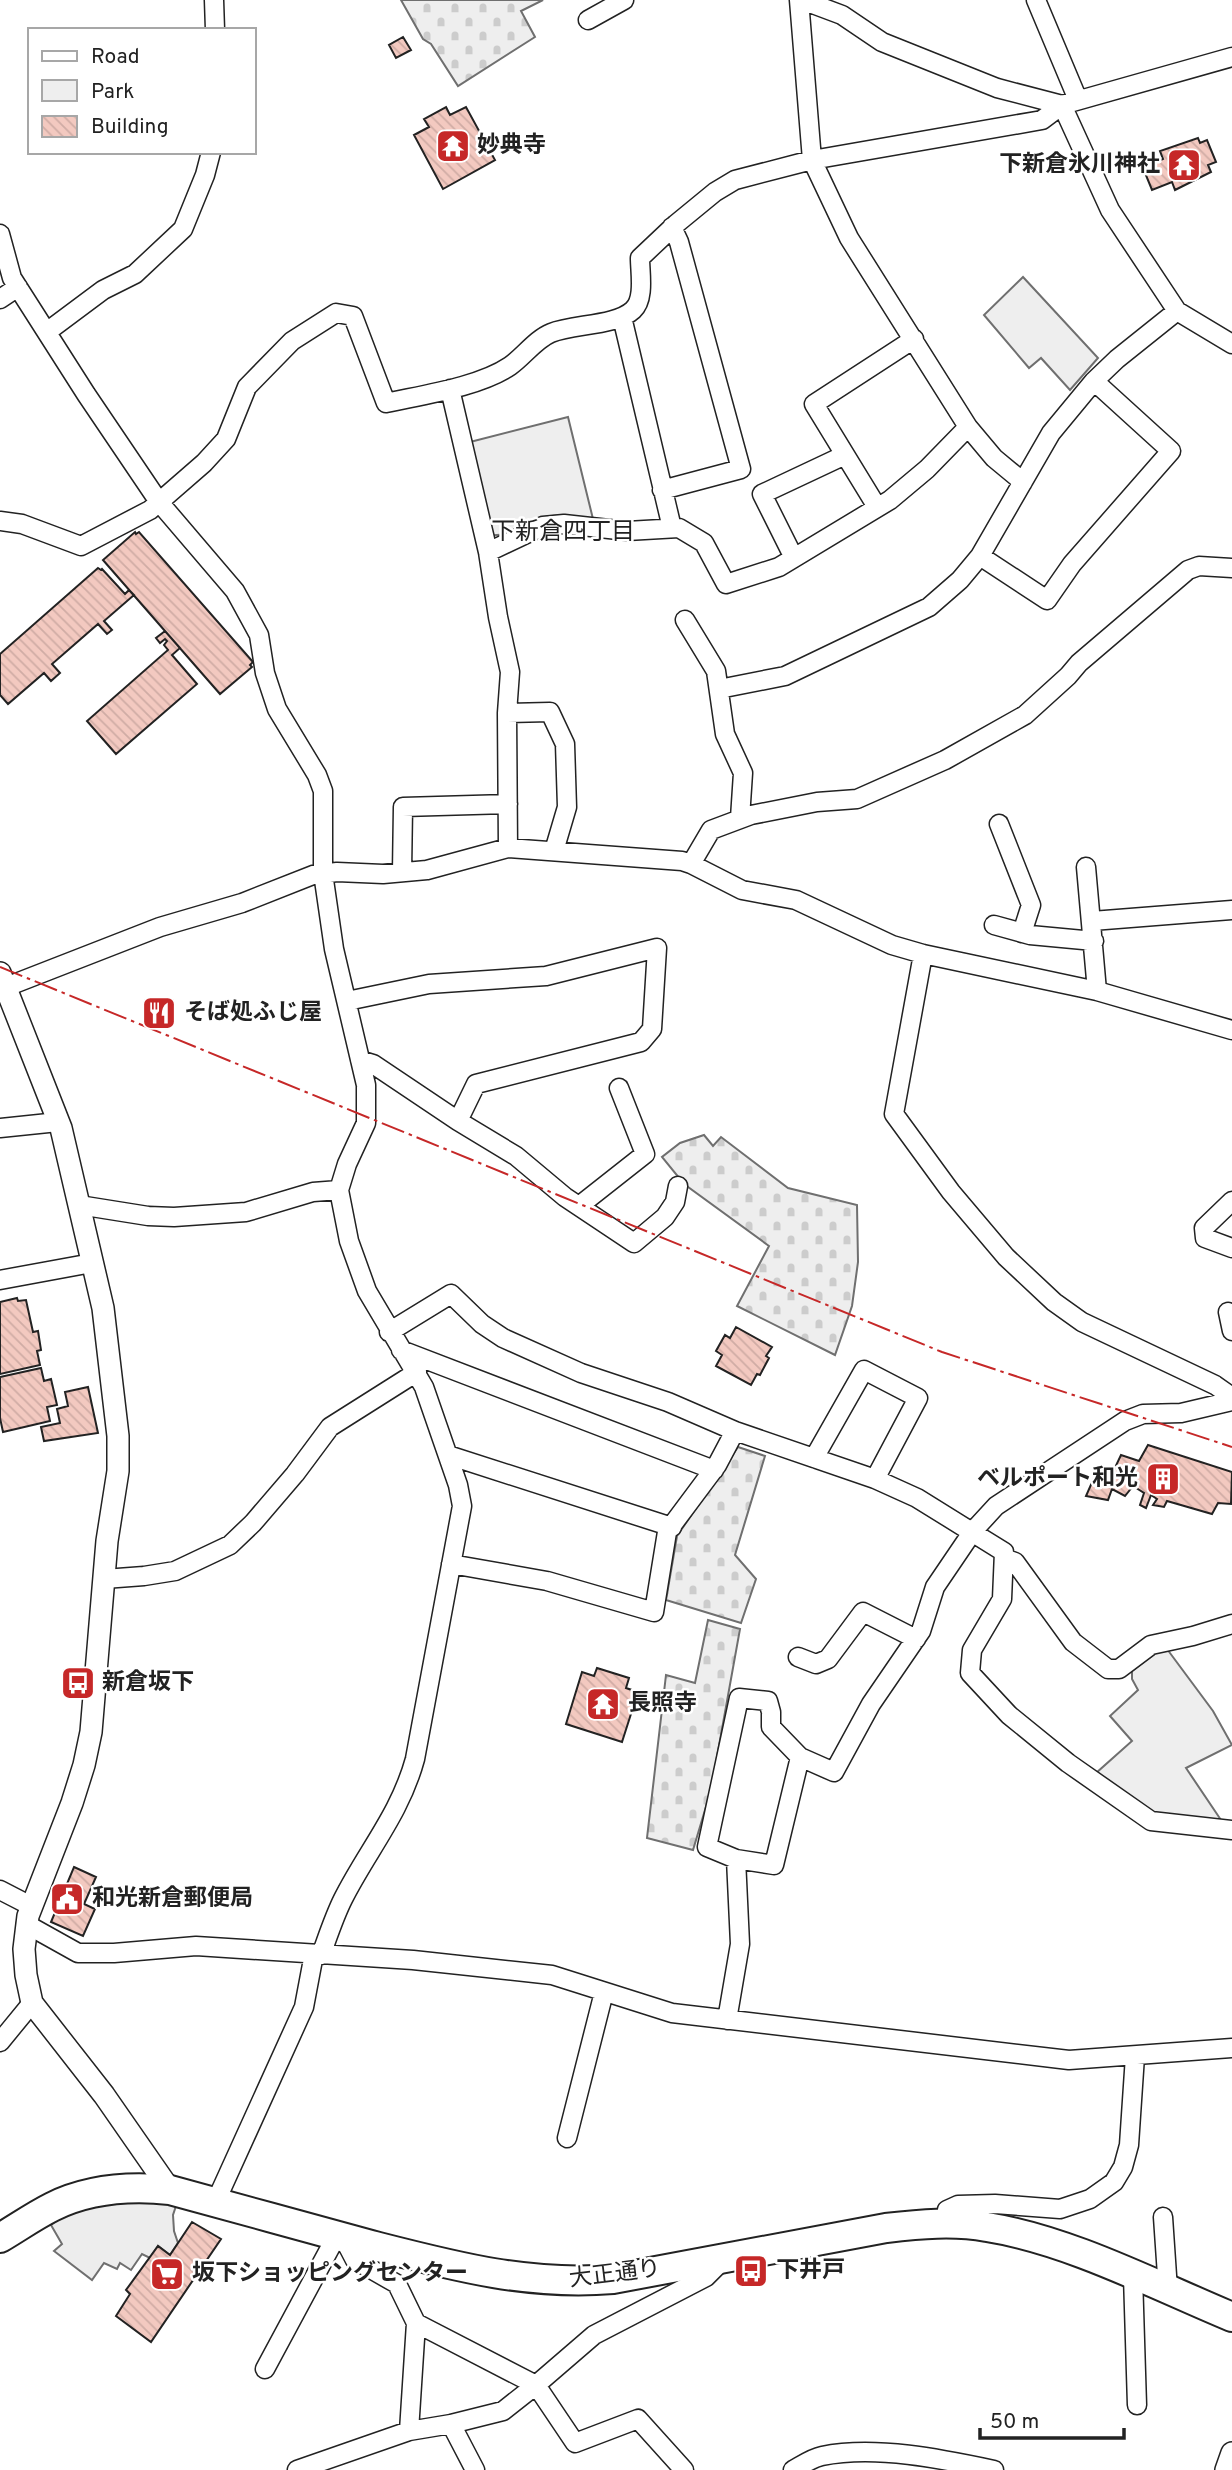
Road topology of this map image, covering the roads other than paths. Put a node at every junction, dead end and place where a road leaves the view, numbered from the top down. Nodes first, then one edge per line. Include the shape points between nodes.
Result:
1 (214, 0) edge
2 (625, 0) edge
3 (800, 0) edge
4 (1036, 0) edge
5 (588, 20) dead end
6 (215, 28) edge
7 (1232, 57) edge
8 (1070, 103) junction
9 (210, 154) edge
10 (812, 160) junction
11 (672, 227) junction
12 (0, 234) edge
13 (18, 287) junction
14 (0, 299) edge
15 (1177, 311) junction
16 (622, 317) junction
17 (48, 331) junction
18 (914, 339) junction
19 (1232, 344) edge
20 (1094, 382) junction
21 (450, 388) junction
22 (968, 427) junction
23 (845, 455) junction
24 (1023, 482) junction
25 (662, 490) junction
26 (159, 502) junction
27 (877, 508) junction
28 (0, 521) edge
29 (672, 528) junction
30 (488, 552) junction
31 (980, 555) junction
32 (794, 558) junction
33 (1232, 568) edge
34 (685, 620) dead end
35 (719, 689) junction
36 (506, 713) junction
37 (508, 804) junction
38 (740, 818) junction
39 (999, 824) dead end
40 (508, 848) junction
41 (554, 851) junction
42 (691, 864) junction
43 (1086, 867) dead end
44 (402, 872) junction
45 (323, 873) junction
46 (1232, 910) edge
47 (1092, 921) junction
48 (994, 925) dead end
49 (1022, 933) junction
50 (1094, 941) junction
51 (923, 954) junction
52 (4, 988) edge
53 (1097, 991) junction
54 (346, 1001) junction
55 (1232, 1030) edge
56 (360, 1060) junction
57 (619, 1088) dead end
58 (457, 1121) junction
59 (58, 1122) junction
60 (0, 1128) edge
61 (678, 1186) dead end
62 (339, 1190) junction
63 (1232, 1201) edge
64 (79, 1205) junction
65 (579, 1206) junction
66 (1232, 1248) edge
67 (92, 1263) junction
68 (0, 1280) edge
69 (1228, 1312) dead end
70 (1232, 1331) edge
71 (389, 1332) junction
72 (401, 1350) junction
73 (417, 1372) junction
74 (1232, 1399) edge
75 (736, 1431) junction
76 (448, 1455) junction
77 (814, 1458) junction
78 (713, 1470) junction
79 (876, 1479) junction
80 (671, 1527) junction
81 (972, 1531) junction
82 (1004, 1558) junction
83 (451, 1564) junction
84 (104, 1579) junction
85 (1232, 1624) edge
86 (916, 1639) junction
87 (798, 1657) dead end
88 (800, 1756) junction
89 (1232, 1830) edge
90 (736, 1859) junction
91 (0, 1890) edge
92 (29, 1915) junction
93 (318, 1954) junction
94 (604, 1992) junction
95 (32, 2003) junction
96 (727, 2020) junction
97 (0, 2042) edge
98 (1232, 2048) edge
99 (1135, 2056) junction
100 (567, 2138) dead end
101 (170, 2190) junction
102 (216, 2201) junction
103 (1163, 2217) dead end
104 (945, 2224) junction
105 (340, 2236) junction
106 (0, 2238) edge
107 (726, 2258) junction
108 (1133, 2276) junction
109 (1168, 2290) junction
110 (1232, 2317) edge
111 (416, 2323) junction
112 (265, 2369) dead end
113 (537, 2385) junction
114 (1137, 2405) dead end
115 (451, 2424) junction
116 (409, 2431) junction
117 (1232, 2453) edge
118 (296, 2470) edge
119 (475, 2470) edge
120 (684, 2470) edge
121 (793, 2470) edge
122 (994, 2470) edge
123 (1226, 2470) edge

1 - 6 street
2 - 5 street
3 - 8 street via 842,15 882,42 997,88
3 - 10 street
4 - 8 street
7 - 8 street
8 - 10 street via 1042,120
8 - 15 street via 1110,209
9 - 17 street via 183,229 135,274 103,290
10 - 11 street via 735,180
10 - 18 street via 849,238
11 - 16 street via 640,258 639,300
11 - 25 street via 741,469
12 - 13 street
13 - 14 street
13 - 17 street
15 - 19 street
15 - 20 street
16 - 21 street via 549,333 508,368
16 - 25 street
17 - 26 street
18 - 22 street
18 - 23 street via 814,404
20 - 24 street via 1051,433
20 - 31 street via 1171,452 1046,600
21 - 26 street via 386,403 353,316 336,313 292,341 247,387 226,439
21 - 30 street
22 - 24 street via 994,458
22 - 27 street via 928,469
23 - 27 street
23 - 32 street via 762,494
24 - 31 street
25 - 29 street
26 - 28 street via 81,546 22,524
26 - 45 street via 235,591 259,635 277,709 323,791
27 - 32 street
29 - 30 street via 627,531 544,526
29 - 32 street via 704,543 726,584
30 - 36 street via 510,672
31 - 35 street via 929,607 785,676
33 - 38 street via 1188,570 1025,715 945,761 857,799
34 - 35 street via 716,671
35 - 38 street via 725,733 743,773
36 - 37 street
36 - 41 street via 550,712 565,744 567,807
37 - 40 street
37 - 44 street via 403,807
38 - 42 street via 711,830
39 - 49 street via 1031,905
40 - 41 street
40 - 44 street via 427,870
41 - 42 street
42 - 51 street via 742,890 796,900 892,945
43 - 47 street
44 - 45 street
45 - 52 street via 160,927
45 - 54 street
46 - 47 street
47 - 50 street
48 - 49 street
49 - 50 street
50 - 53 street
51 - 53 street
51 - 74 street via 894,1114 959,1201 1054,1302 1082,1322 1215,1385
52 - 59 street
53 - 55 street
54 - 56 street
54 - 58 street via 429,984 546,976 657,948 652,1029 641,1042 476,1084
56 - 58 street via 373,1064
56 - 62 street via 366,1085 366,1123
57 - 65 street via 645,1154
58 - 65 street via 516,1156
59 - 60 street
59 - 64 street
61 - 65 street via 675,1202 664,1217 634,1243
62 - 64 street via 313,1192 246,1212 174,1217
62 - 71 street via 362,1279
63 - 66 street via 1204,1228 1205,1238
64 - 67 street
67 - 68 street
67 - 84 street via 103,1308 118,1436
69 - 70 street
71 - 72 street
71 - 75 street via 451,1294 503,1338
72 - 73 street
72 - 78 street
73 - 76 street
73 - 84 street via 330,1427 295,1474 230,1545 175,1571
74 - 81 street via 1125,1421 996,1506
75 - 77 street
75 - 78 street
76 - 80 street
76 - 83 street via 461,1506
77 - 79 street
77 - 79 street via 863,1370 918,1398
78 - 80 street
79 - 81 street
80 - 83 street via 654,1612 547,1581
81 - 82 street via 1004,1552
81 - 86 street via 935,1587
82 - 85 street via 1014,1562 1073,1642 1108,1669 1119,1669 1150,1645
82 - 89 street via 1002,1599 972,1650 970,1673 1009,1716 1151,1821
83 - 93 street via 409,1780 343,1898
84 - 92 street via 84,1765
86 - 87 street via 863,1612 828,1659 816,1664
86 - 88 street via 871,1704 834,1772
88 - 90 street via 774,1865
88 - 90 street via 771,1727 768,1701 739,1698 707,1847
90 - 96 street via 740,1944
91 - 92 street
92 - 93 street via 78,1953 196,1946
92 - 95 street via 24,1949
93 - 94 street via 552,1975
93 - 102 street via 304,2007
94 - 96 street via 672,2013
94 - 100 street
95 - 97 street
95 - 101 street
96 - 99 street via 1069,2060
98 - 99 street
99 - 104 street via 1129,2145 1114,2182 1090,2199 1060,2209 958,2205 947,2210
101 - 102 main road, 大正通り
101 - 106 main road, 大正通り via 146,2187 88,2194 54,2206
102 - 105 main road, 大正通り
103 - 109 street
104 - 107 main road, 大正通り via 886,2228
104 - 108 main road, 大正通り via 1014,2232 1073,2250
105 - 107 main road, 大正通り via 469,2270 549,2281 613,2279
105 - 111 street via 355,2259 397,2284
105 - 112 street
107 - 113 street via 706,2277 594,2334
108 - 109 main road, 大正通り
108 - 114 street
109 - 110 main road, 大正通り
111 - 113 street
111 - 116 street
113 - 115 street via 503,2411
113 - 120 street via 575,2443 638,2419
115 - 116 street
115 - 119 street
116 - 118 street
117 - 123 street
121 - 122 street via 820,2456 850,2453 929,2456

